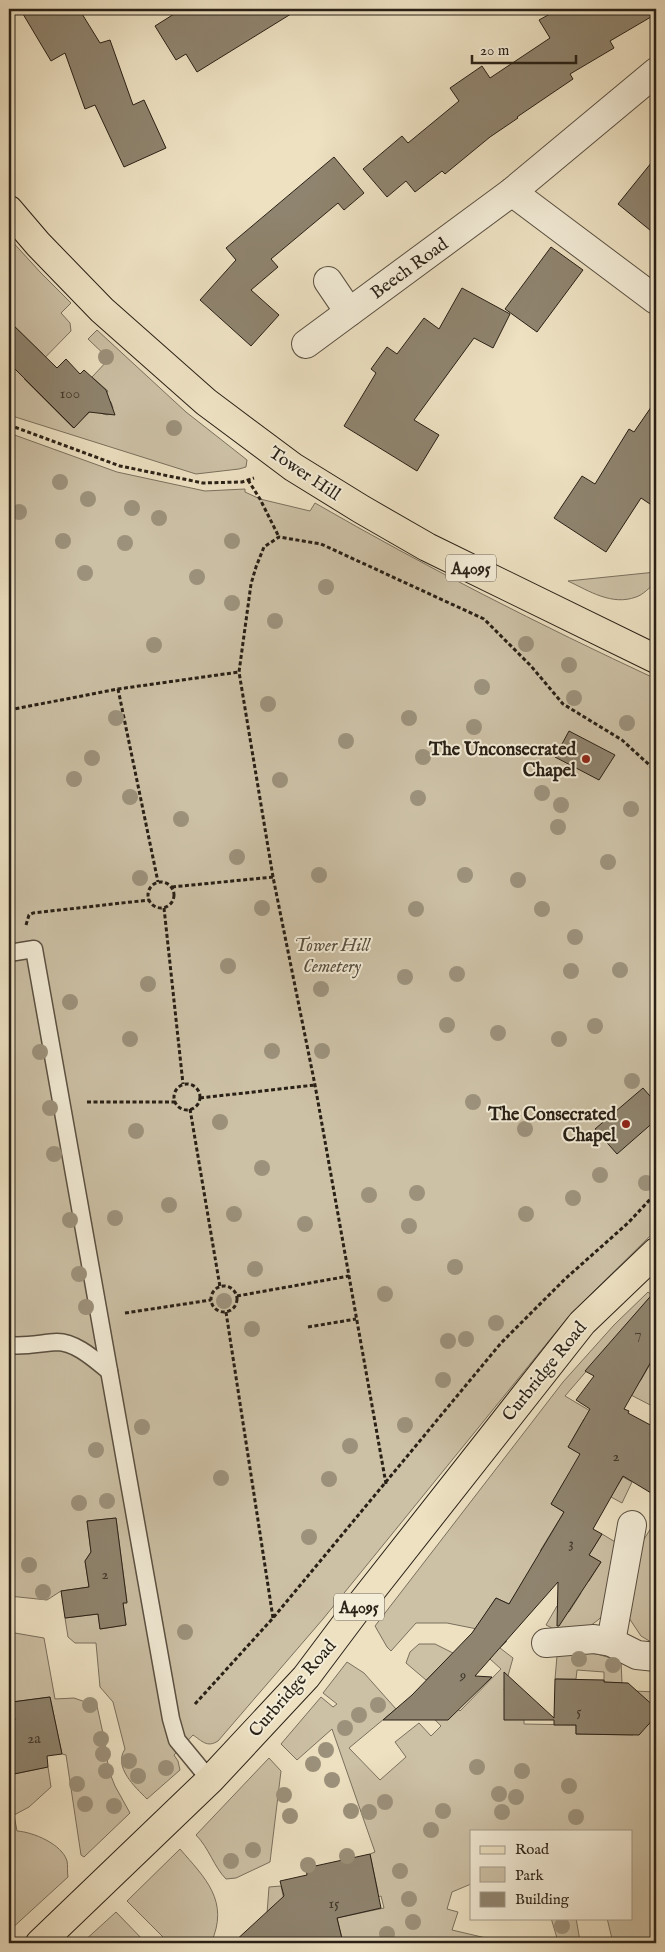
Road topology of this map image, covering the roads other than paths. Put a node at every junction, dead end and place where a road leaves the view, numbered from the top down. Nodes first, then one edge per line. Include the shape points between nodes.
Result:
1 (656, 72) edge
2 (512, 192) junction
3 (9, 210) edge
4 (328, 282) dead end
5 (656, 300) edge
6 (349, 312) junction
7 (306, 344) dead end
8 (654, 652) edge
9 (9, 953) edge
10 (656, 1252) edge
11 (9, 1345) edge
12 (109, 1371) junction
13 (632, 1525) dead end
14 (611, 1642) junction
15 (546, 1643) dead end
16 (656, 1657) edge
17 (210, 1780) junction
18 (40, 1943) edge

1 - 2 street, Beech Road
2 - 5 street
2 - 6 street, Beech Road
3 - 8 main road, Tower Hill / A4095 via 102,310 206,402 293,467 427,546
4 - 6 street
6 - 7 street, Beech Road
9 - 12 lane via 34,949
10 - 17 main road, Curbridge Road / A4095 via 582,1323 306,1677
11 - 12 lane via 64,1343
12 - 17 lane via 173,1728 177,1740
13 - 14 street
14 - 15 street via 594,1639
14 - 16 street via 637,1655
17 - 18 main road, Curbridge Road / A4095

